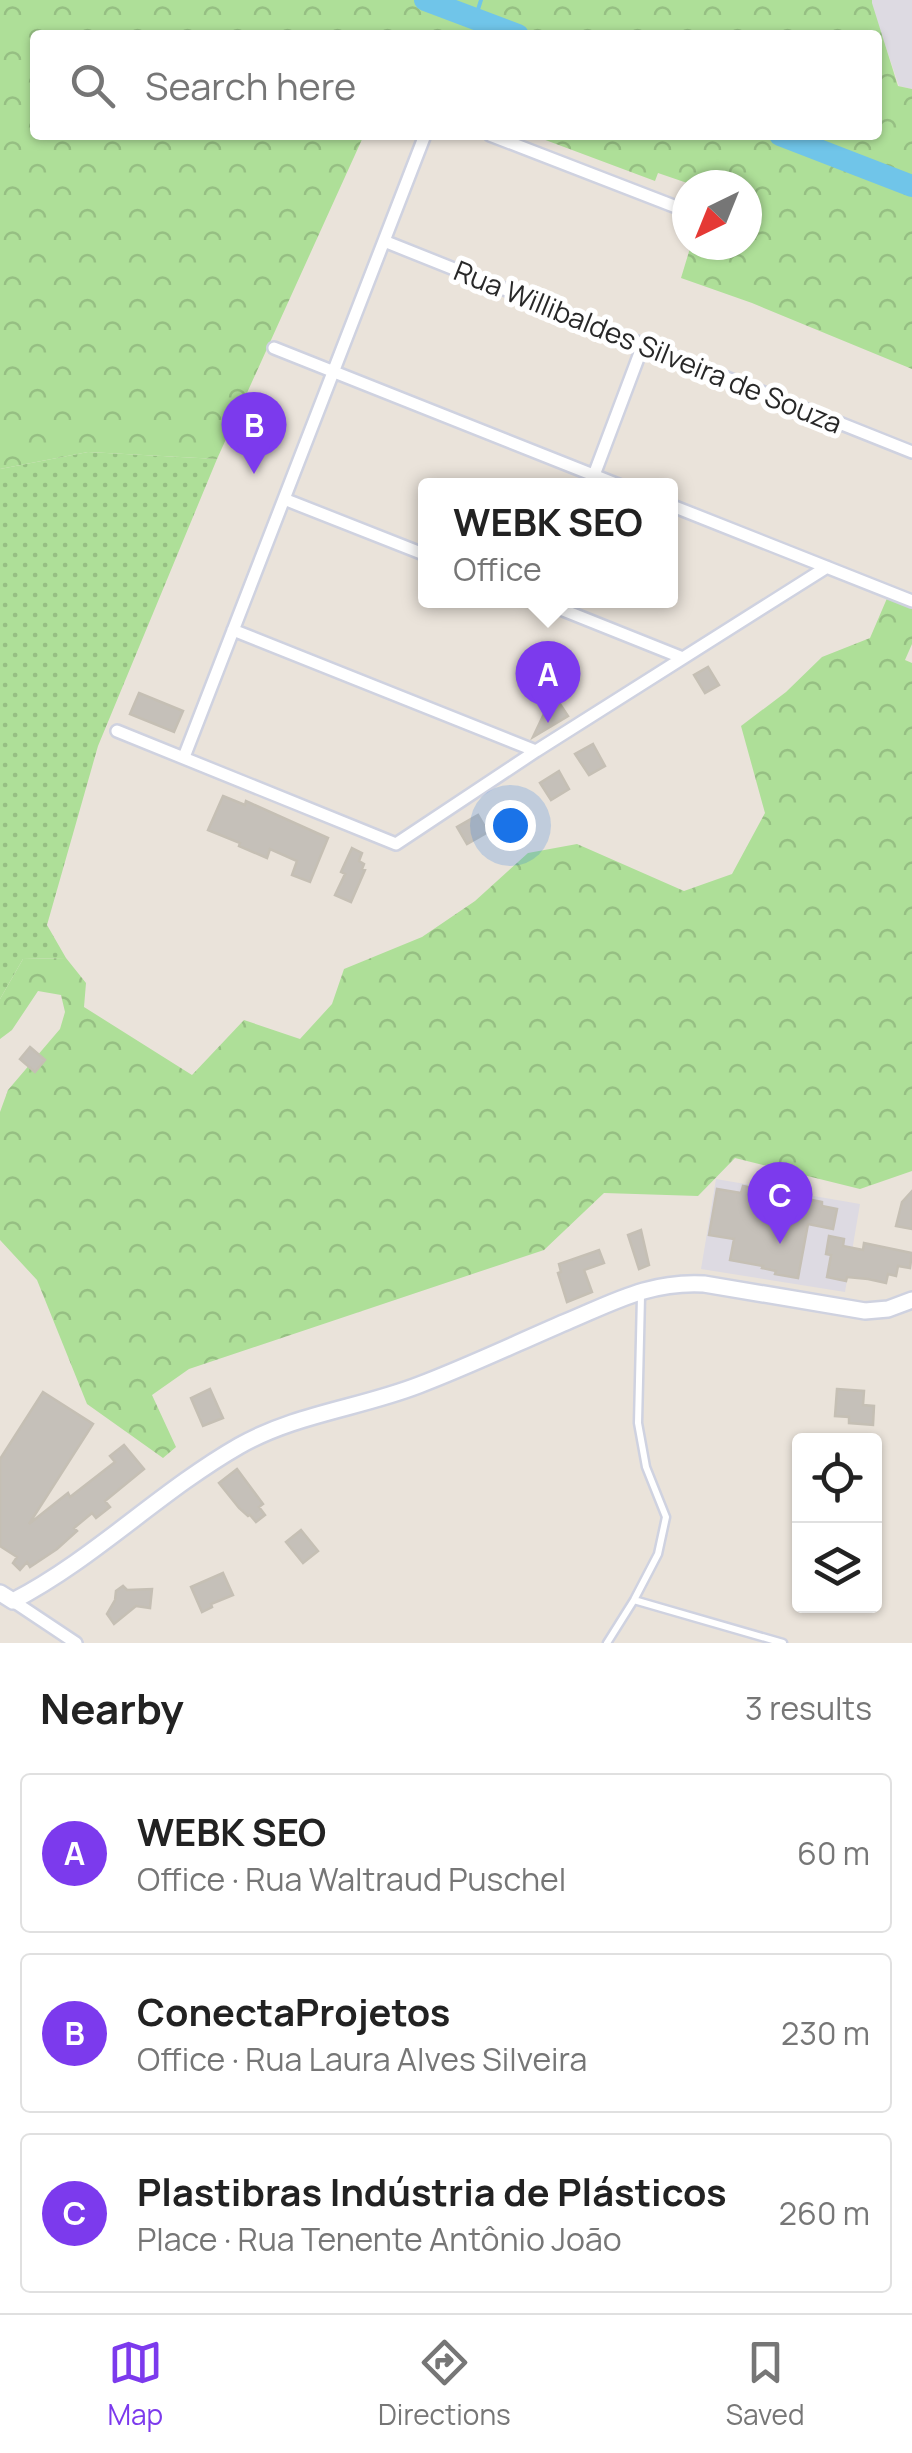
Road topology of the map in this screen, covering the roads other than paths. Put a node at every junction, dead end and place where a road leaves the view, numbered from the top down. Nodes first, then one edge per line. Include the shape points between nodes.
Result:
1 (423, 140) edge
2 (503, 140) edge
3 (672, 205) edge
4 (384, 241) junction
5 (643, 345) junction
6 (274, 348) dead end
7 (333, 371) junction
8 (912, 452) edge
9 (594, 475) junction
10 (601, 478) edge
11 (284, 499) junction
12 (678, 508) edge
13 (418, 552) edge
14 (827, 567) junction
15 (912, 601) edge
16 (558, 608) edge
17 (233, 630) junction
18 (683, 658) junction
19 (117, 731) dead end
20 (536, 751) junction
21 (184, 757) junction
22 (641, 1290) junction
23 (912, 1300) edge
24 (6, 1597) edge
25 (634, 1600) junction
26 (76, 1643) edge
27 (607, 1643) edge
28 (783, 1643) edge

1 - 4 street
2 - 3 street
4 - 5 street, Rua Willibaldes Silveira de Souza
4 - 7 street
5 - 8 street, Rua Willibaldes Silveira de Souza
5 - 9 street
6 - 7 street
7 - 9 street
7 - 11 street
9 - 10 street
11 - 13 street
11 - 17 street
12 - 14 street
14 - 15 street
14 - 18 street
16 - 18 street
17 - 20 street
17 - 21 street
18 - 20 street
19 - 21 street
20 - 21 street via 396,844
22 - 23 street via 704,1284 865,1311
22 - 24 street via 420,1385 255,1438 66,1570
22 - 25 lane via 638,1422 646,1467 666,1516 658,1554
24 - 26 street
25 - 27 lane
25 - 28 lane

